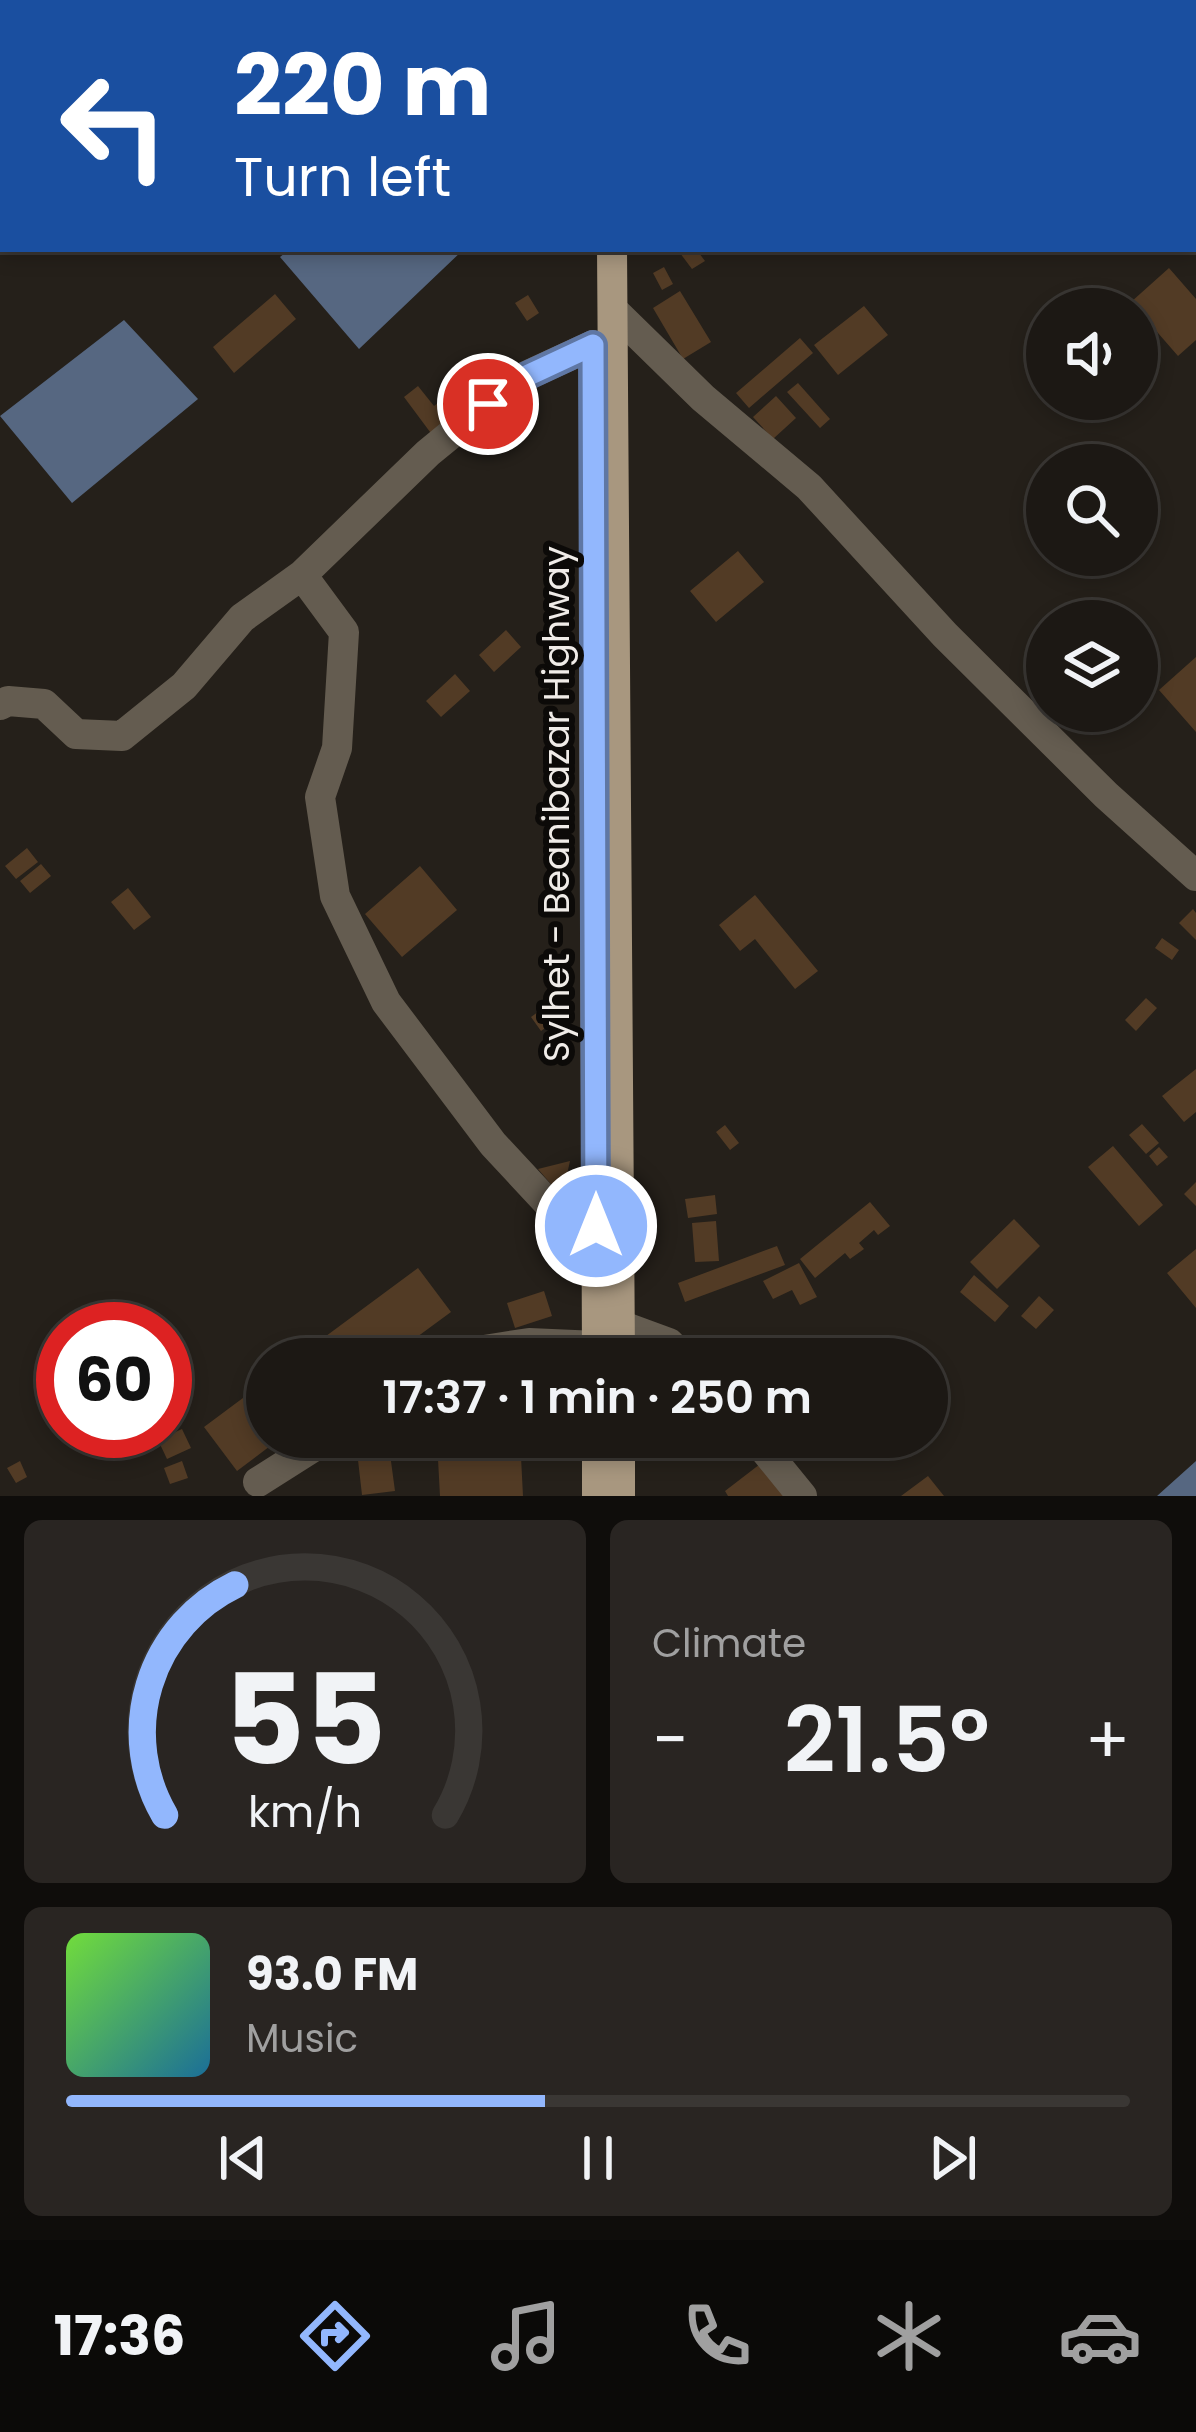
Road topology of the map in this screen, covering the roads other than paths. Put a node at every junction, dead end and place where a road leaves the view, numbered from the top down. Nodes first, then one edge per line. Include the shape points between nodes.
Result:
1 (613, 252) edge
2 (613, 252) edge
3 (613, 310) junction
4 (593, 345) junction
5 (302, 575) junction
6 (0, 705) edge
7 (1196, 876) edge
8 (596, 1226) junction
9 (620, 1325) junction
10 (604, 1338) edge
11 (614, 1338) edge
12 (655, 1338) edge
13 (295, 1458) edge
14 (597, 1458) edge
15 (620, 1458) edge
16 (771, 1458) edge
17 (258, 1482) dead end
18 (597, 1496) edge
19 (620, 1496) edge
20 (802, 1496) edge

1 - 3 main road, Sylhet - Beanibazar Highway
2 - 4 main road, Sylhet - Beanibazar Highway
3 - 7 street via 809,487 945,635
3 - 9 main road, Sylhet - Beanibazar Highway
4 - 5 street via 518,380 428,453
4 - 8 main road, Sylhet - Beanibazar Highway
5 - 6 street via 242,618 184,686 122,736 76,734 44,704
5 - 8 street via 344,632 337,748 320,796 335,896 386,1003 493,1144 560,1216
8 - 10 main road, Sylhet - Beanibazar Highway
9 - 11 main road, Sylhet - Beanibazar Highway
9 - 12 street
13 - 17 street
14 - 18 main road
15 - 19 main road
16 - 20 street

